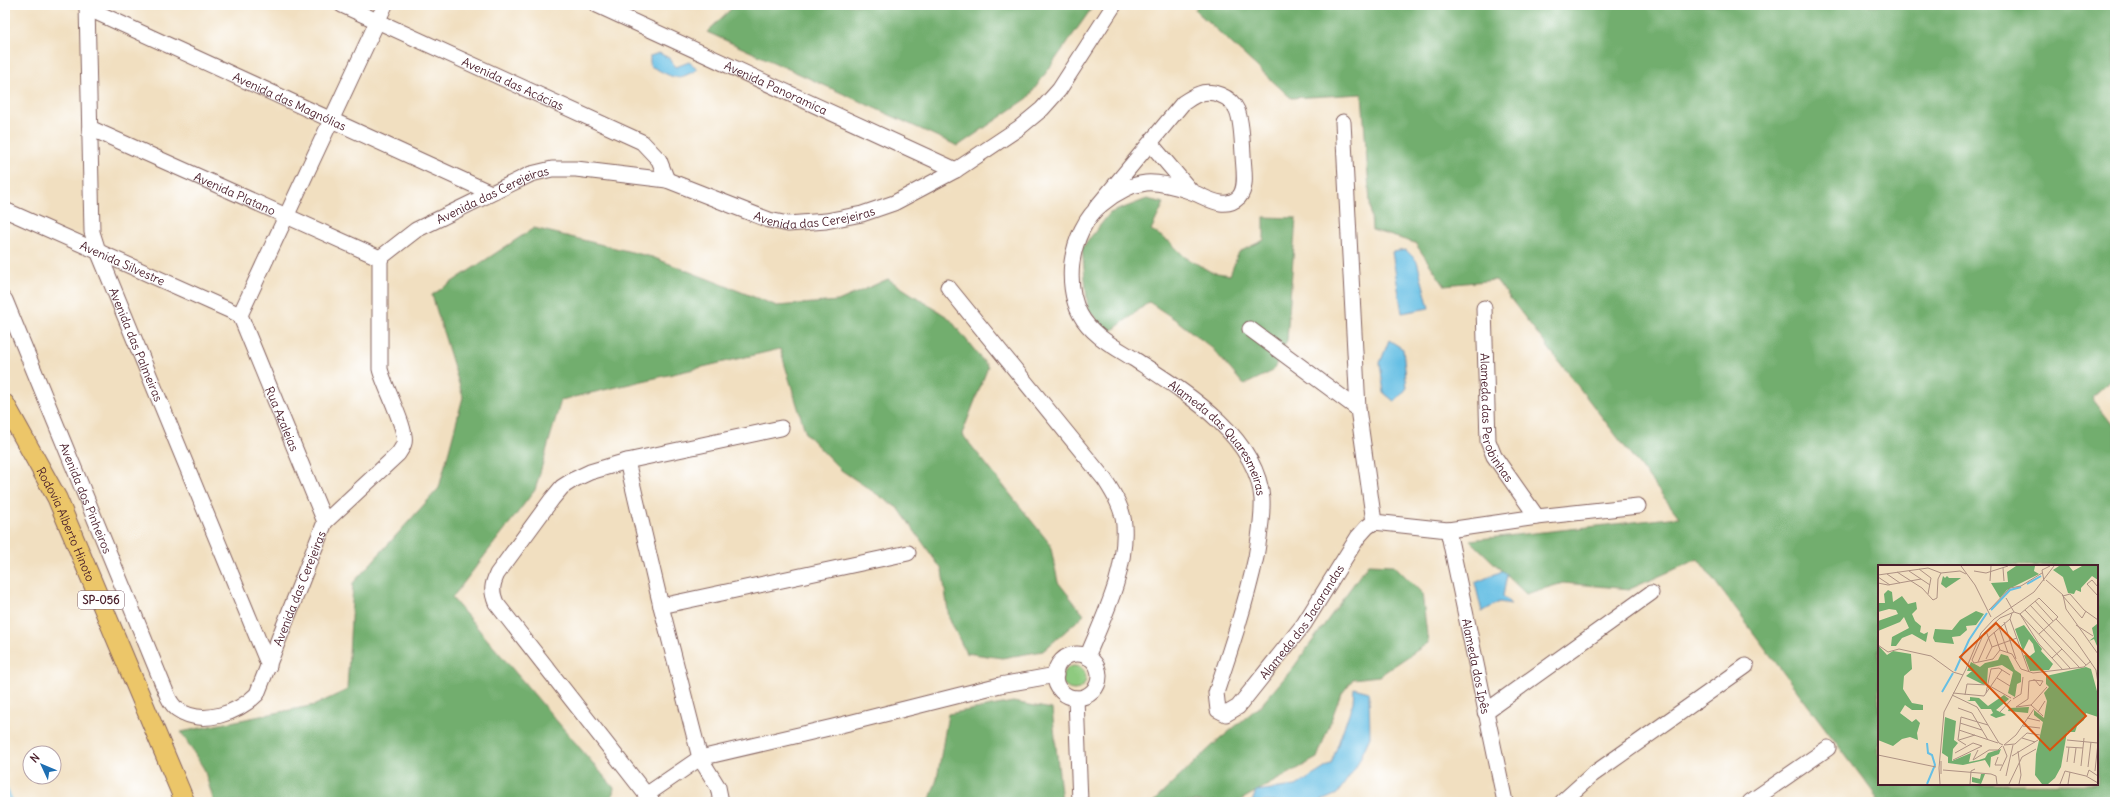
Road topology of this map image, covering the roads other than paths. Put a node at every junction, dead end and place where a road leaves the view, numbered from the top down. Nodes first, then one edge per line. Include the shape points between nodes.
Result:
1 (342, 5) edge
2 (386, 5) edge
3 (597, 5) edge
4 (1114, 5) edge
5 (87, 7) edge
6 (378, 21) junction
7 (332, 119) junction
8 (1343, 122) dead end
9 (90, 128) junction
10 (1151, 144) junction
11 (956, 170) junction
12 (667, 180) junction
13 (1191, 191) junction
14 (492, 193) junction
15 (1096, 208) junction
16 (5, 210) edge
17 (286, 218) junction
18 (98, 251) junction
19 (380, 258) junction
20 (948, 287) dead end
21 (5, 300) edge
22 (1484, 308) dead end
23 (240, 315) junction
24 (1250, 329) dead end
25 (5, 404) edge
26 (1358, 409) junction
27 (781, 428) dead end
28 (627, 461) junction
29 (1638, 506) dead end
30 (1537, 517) junction
31 (325, 522) junction
32 (1374, 522) junction
33 (1448, 530) junction
34 (908, 553) dead end
35 (1651, 593) dead end
36 (661, 606) junction
37 (1087, 657) junction
38 (269, 666) junction
39 (1746, 666) dead end
40 (1056, 675) junction
41 (168, 697) joint
42 (1076, 698) junction
43 (1485, 712) junction
44 (1222, 714) joint
45 (1828, 748) dead end
46 (700, 758) junction
47 (648, 800) edge
48 (185, 802) edge
49 (721, 802) edge
50 (1080, 802) edge
51 (1505, 802) edge
52 (1562, 802) edge
53 (1750, 802) edge

1 - 6 street, Avenida das Acácias
2 - 6 street
3 - 11 street, Avenida Panoramica
4 - 11 street, Avenida das Cerejeiras via 1042,110
5 - 7 street, Avenida das Magnólias
5 - 9 street, Avenida das Palmeiras
6 - 7 street
6 - 12 street, Avenida das Acácias via 642,142 659,160
7 - 14 street, Avenida das Magnólias
7 - 17 street
8 - 26 street
9 - 17 street, Avenida Platano
9 - 18 street, Avenida das Palmeiras via 92,232
10 - 13 street
10 - 13 street, Alameda das Quaresmeiras via 1178,108 1192,97 1200,93 1217,94 1231,102 1237,110 1242,142 1242,192 1232,201 1223,203 1213,202
10 - 15 street, Alameda das Quaresmeiras
11 - 12 street, Avenida das Cerejeiras via 888,206 826,221 788,224 769,220
12 - 14 street, Avenida das Cerejeiras via 576,169 552,169 531,174
13 - 15 street, Alameda das Quaresmeiras via 1147,183 1120,191
14 - 19 street, Avenida das Cerejeiras via 416,230
15 - 44 street, Alameda das Quaresmeiras via 1077,240 1072,261 1072,284 1080,314 1098,334 1200,404 1225,427 1239,444 1258,479 1262,499 1260,532 1251,579 1216,694 1218,710
16 - 18 street, Avenida Silvestre
17 - 19 street, Avenida Platano
17 - 23 street
18 - 23 street, Avenida Silvestre
18 - 38 street, Avenida das Palmeiras
19 - 31 street, Avenida das Cerejeiras via 380,369 404,430 405,442 398,454
20 - 37 street via 1105,480 1120,508 1124,524 1120,564 1112,597
21 - 41 street, Avenida dos Pinheiros
22 - 30 street, Alameda das Perobinhas via 1488,441 1494,456
23 - 31 street, Rua Azaleias
24 - 26 street
25 - 48 main road, Rodovia Alberto Hinoto / SP-056 via 57,498
26 - 32 street
27 - 28 street
28 - 36 street
28 - 47 street via 590,472 562,487 497,574 492,584 492,593 496,603
29 - 30 street
30 - 33 street
31 - 38 street, Avenida das Cerejeiras
32 - 33 street
32 - 44 street, Alameda dos Jacarandas via 1358,537 1299,630 1238,707
33 - 43 street, Alameda dos Ipês
34 - 36 street
35 - 43 street
36 - 46 street
37 - 40 street via 1077,654 1064,659 1059,664
37 - 42 street via 1096,664 1097,685 1089,694
38 - 41 street, Avenida das Cerejeiras via 257,694 247,704 228,714 204,717 187,715 176,708
39 - 52 street via 1592,775
40 - 42 street via 1057,685 1061,690 1066,695
40 - 46 street via 1000,684
42 - 50 street
43 - 51 street, Alameda dos Ipês
45 - 53 street
46 - 47 street
46 - 49 street via 718,788

